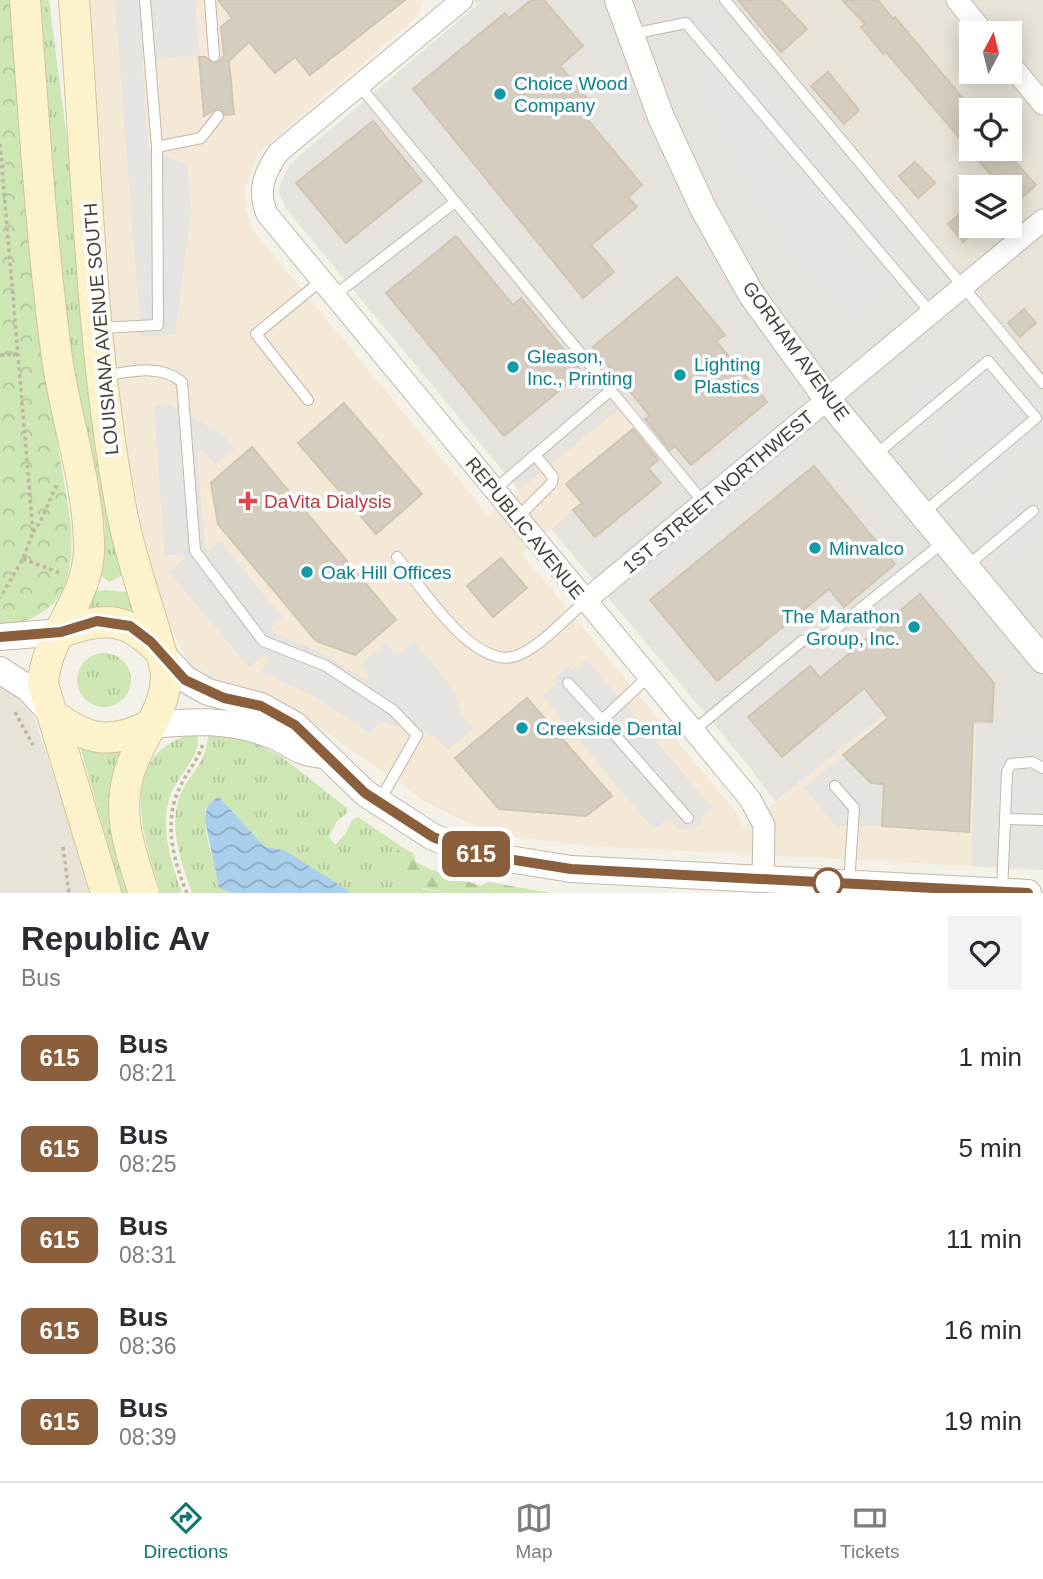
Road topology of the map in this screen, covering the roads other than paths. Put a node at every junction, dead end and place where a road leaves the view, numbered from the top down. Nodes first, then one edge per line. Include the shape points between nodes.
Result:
1 (25, 0) edge
2 (74, 0) edge
3 (145, 0) edge
4 (210, 0) edge
5 (618, 0) edge
6 (725, 0) edge
7 (957, 0) edge
8 (456, 2) edge
9 (974, 21) edge
10 (629, 35) junction
11 (214, 56) dead end
12 (1022, 79) edge
13 (359, 85) junction
14 (1043, 104) edge
15 (218, 116) dead end
16 (157, 146) junction
17 (455, 202) junction
18 (1043, 220) edge
19 (964, 286) junction
20 (328, 288) junction
21 (931, 313) junction
22 (99, 328) junction
23 (103, 376) junction
24 (1043, 383) edge
25 (611, 390) junction
26 (308, 400) dead end
27 (828, 400) junction
28 (535, 455) junction
29 (874, 456) junction
30 (494, 490) junction
31 (705, 503) junction
32 (1033, 511) dead end
33 (922, 514) junction
34 (517, 518) junction
35 (945, 541) junction
36 (397, 556) dead end
37 (965, 568) junction
38 (585, 601) junction
39 (61, 632) junction
40 (0, 637) edge
41 (161, 653) junction
42 (1043, 660) edge
43 (0, 670) edge
44 (648, 677) junction
45 (568, 683) dead end
46 (53, 715) junction
47 (602, 720) junction
48 (151, 724) junction
49 (694, 731) junction
50 (325, 755) junction
51 (1043, 768) edge
52 (835, 786) dead end
53 (379, 802) junction
54 (688, 818) dead end
55 (1005, 819) junction
56 (1043, 820) edge
57 (763, 879) junction
58 (849, 884) junction
59 (1002, 892) edge
60 (106, 893) edge
61 (144, 893) edge
62 (1028, 893) edge

1 - 39 main road, LOUISIANA AVENUE SOUTH via 48,288 90,543 79,598
2 - 22 main road, LOUISIANA AVENUE SOUTH
3 - 16 lane
4 - 11 lane
5 - 10 street, GORHAM AVENUE
6 - 19 lane
7 - 9 street
8 - 13 street
10 - 21 lane via 686,23
10 - 27 street, GORHAM AVENUE via 703,208 751,294
12 - 14 street
13 - 17 lane
13 - 20 street, REPUBLIC AVENUE via 279,152 262,184 261,200 267,214
15 - 16 lane via 201,138
16 - 22 lane via 158,325
17 - 20 lane
17 - 25 lane
18 - 19 street, 1ST STREET NORTHWEST
19 - 21 street, 1ST STREET NORTHWEST
19 - 24 lane
20 - 26 lane via 256,334
20 - 30 street, REPUBLIC AVENUE
21 - 27 street, 1ST STREET NORTHWEST
22 - 23 main road, LOUISIANA AVENUE SOUTH
23 - 41 main road, LOUISIANA AVENUE SOUTH via 121,510
23 - 53 lane via 153,370 172,374 182,382 195,551 263,640 326,666 393,710 417,735
25 - 28 lane
25 - 31 lane
27 - 29 street, GORHAM AVENUE
27 - 31 street, 1ST STREET NORTHWEST
28 - 30 lane
28 - 34 lane via 553,477 552,483
29 - 33 street, GORHAM AVENUE
29 - 33 lane via 988,361 1036,418
30 - 34 street, REPUBLIC AVENUE
31 - 38 street, 1ST STREET NORTHWEST
32 - 37 lane
33 - 35 street, GORHAM AVENUE
34 - 38 street, REPUBLIC AVENUE
35 - 37 street, GORHAM AVENUE
35 - 49 lane via 829,634 802,641
36 - 38 lane via 462,636 493,656 520,655
37 - 42 street, GORHAM AVENUE
38 - 44 street, REPUBLIC AVENUE
39 - 40 street
39 - 41 main road via 97,621 120,622 141,633
39 - 46 main road via 44,671 44,695
41 - 48 main road via 166,687
41 - 50 street via 185,680 224,698 261,706 295,725
43 - 46 street via 29,689
44 - 47 lane
44 - 49 street, REPUBLIC AVENUE
45 - 47 lane
46 - 48 main road via 84,735 100,739 132,734
46 - 60 main road
47 - 54 lane
48 - 50 street via 203,720 243,725 273,735 302,753
48 - 61 main road via 131,766 124,798 126,833
49 - 57 street, REPUBLIC AVENUE via 750,799 764,825
50 - 53 street
51 - 55 lane via 1032,762 1011,764
52 - 58 lane via 854,808
53 - 57 street via 433,837 477,854 524,864
55 - 56 lane
55 - 59 lane
57 - 58 street
58 - 59 street
59 - 62 street

